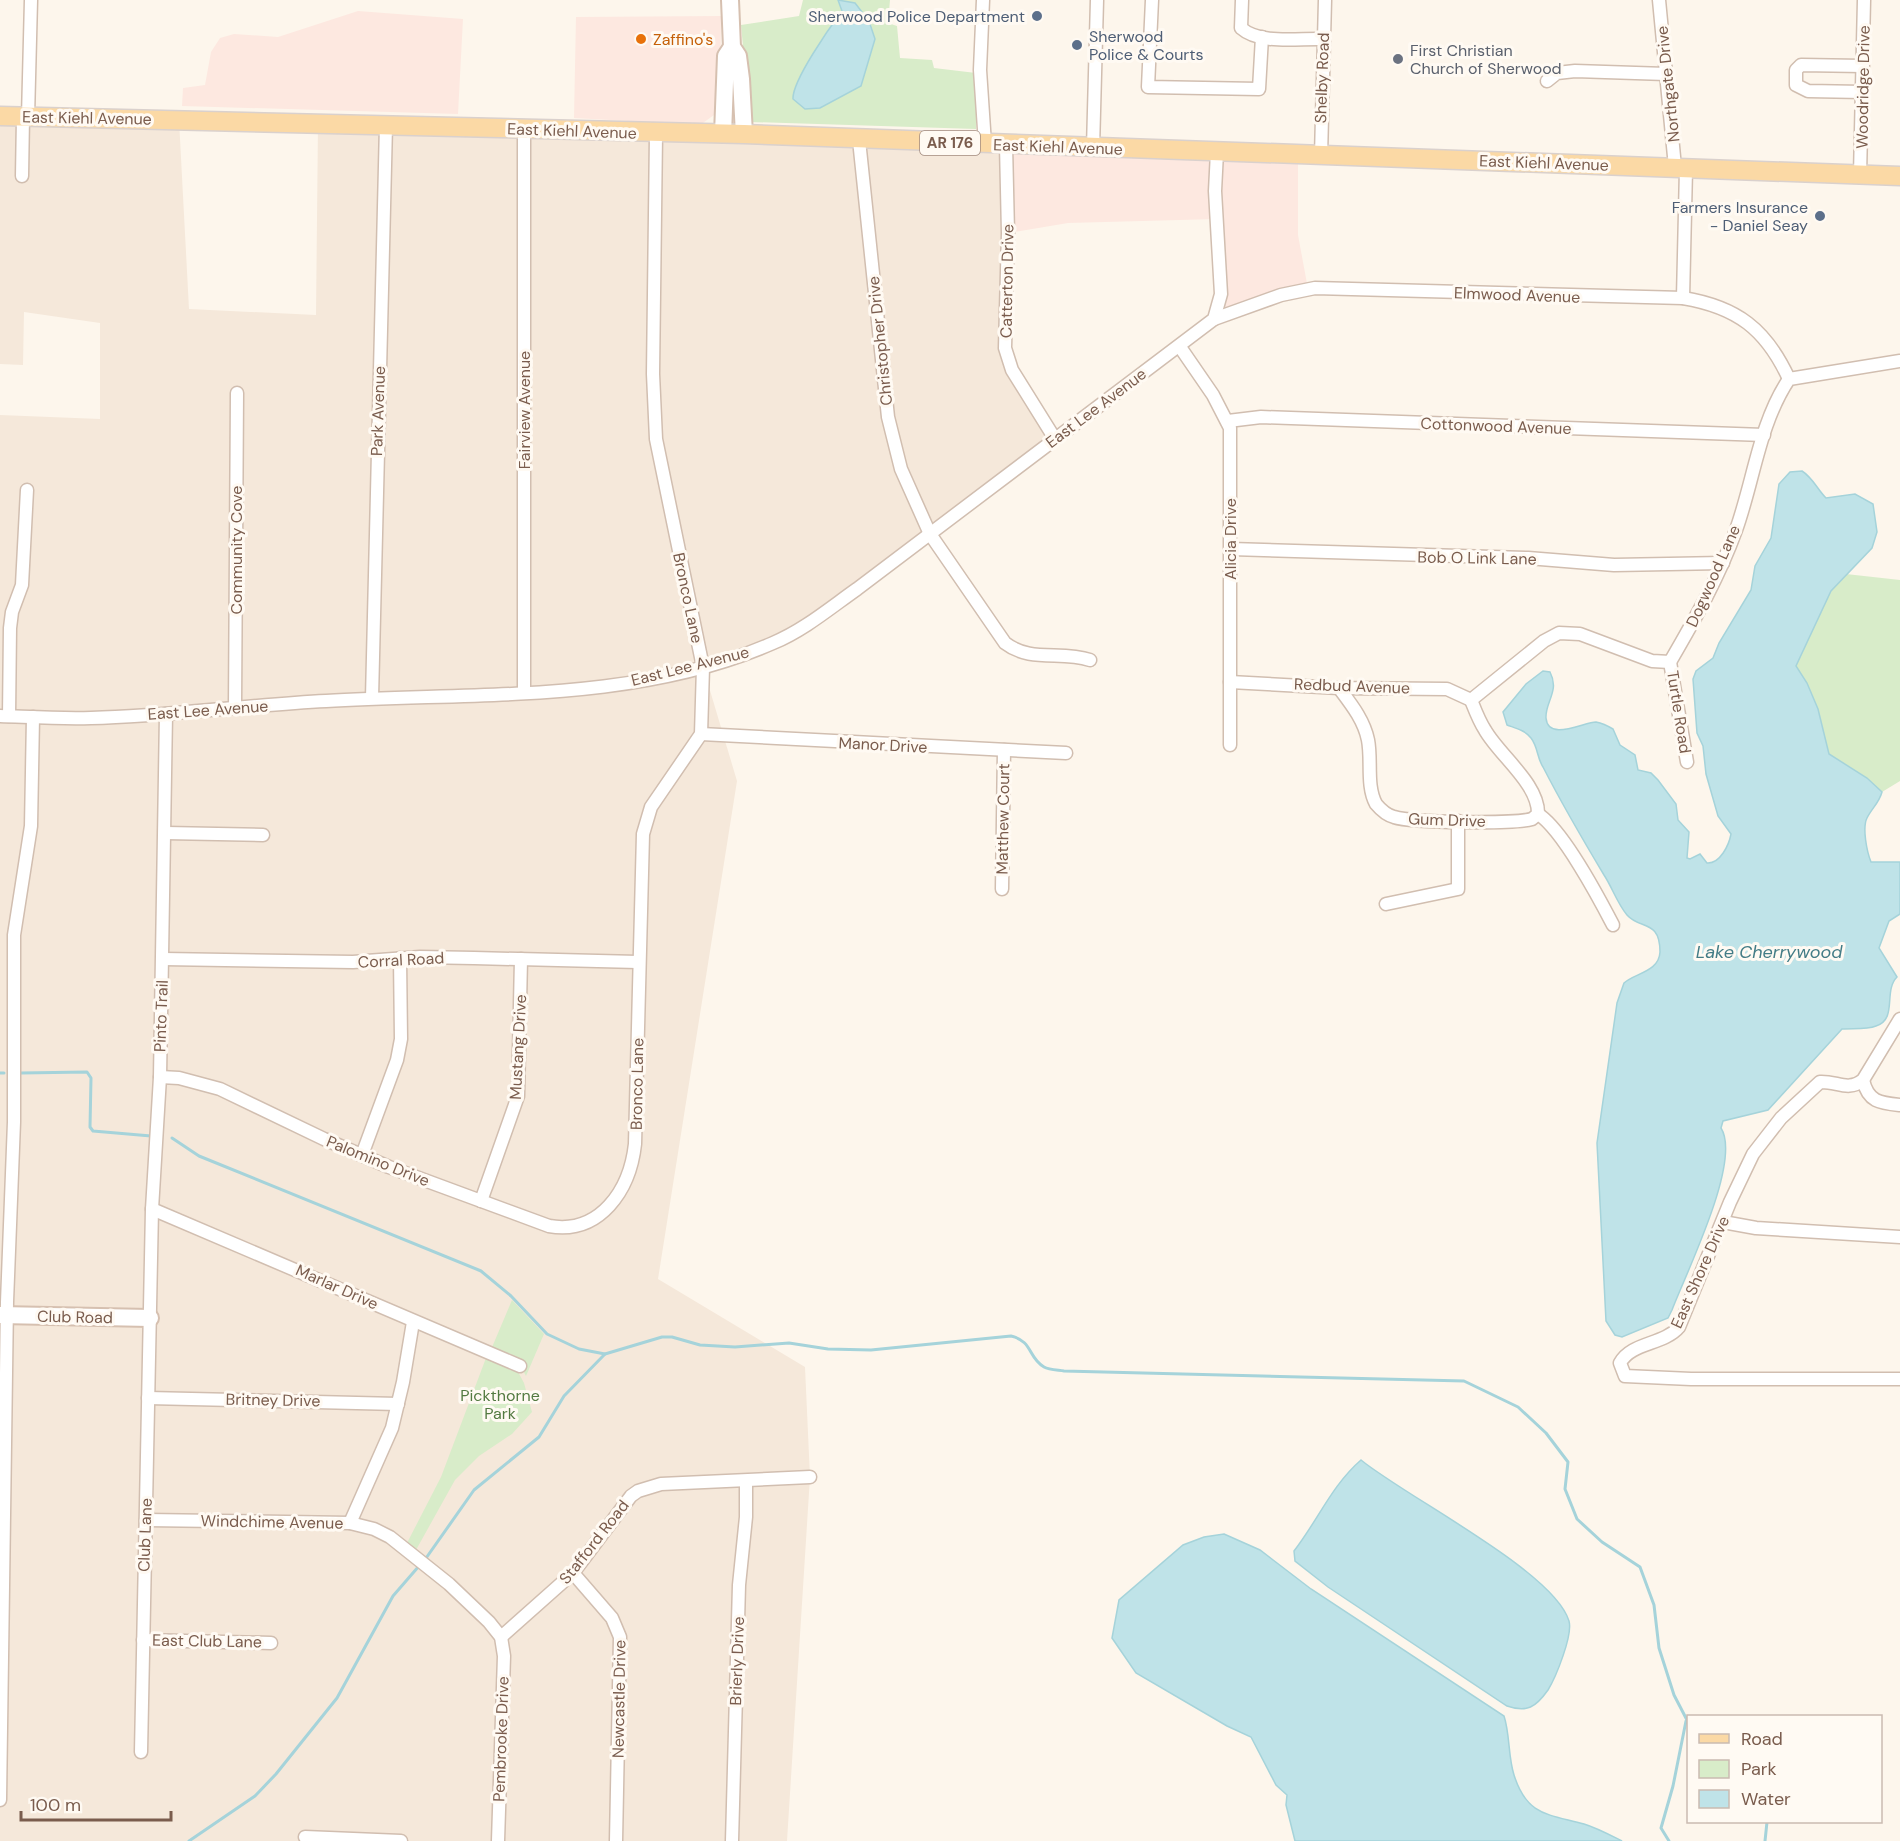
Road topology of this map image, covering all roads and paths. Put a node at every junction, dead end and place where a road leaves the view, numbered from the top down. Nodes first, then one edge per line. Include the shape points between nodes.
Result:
1 (31, 0) edge
2 (730, 0) edge
3 (983, 0) edge
4 (1097, 0) edge
5 (1152, 0) edge
6 (1242, 0) edge
7 (1325, 0) edge
8 (1659, 0) edge
9 (1864, 0) edge
10 (1262, 37) junction
11 (1323, 39) junction
12 (732, 47) junction
13 (1863, 66) junction
14 (1666, 74) junction
15 (1547, 81) dead end
16 (1863, 92) junction
17 (0, 116) edge
18 (26, 117) junction
19 (386, 125) junction
20 (524, 129) junction
21 (656, 134) junction
22 (723, 134) junction
23 (744, 134) junction
24 (859, 140) junction
25 (985, 144) junction
26 (1006, 145) junction
27 (1093, 148) junction
28 (1217, 152) junction
29 (1321, 156) junction
30 (1681, 168) junction
31 (1860, 175) junction
32 (22, 176) dead end
33 (1900, 176) edge
34 (1683, 298) junction
35 (1214, 320) junction
36 (1180, 347) junction
37 (1900, 361) edge
38 (1790, 379) junction
39 (237, 393) dead end
40 (1228, 421) junction
41 (1764, 435) junction
42 (1055, 439) junction
43 (27, 490) dead end
44 (930, 534) junction
45 (1231, 549) junction
46 (1723, 562) junction
47 (1090, 660) dead end
48 (1670, 662) junction
49 (703, 667) junction
50 (1230, 682) junction
51 (1339, 688) junction
52 (524, 692) junction
53 (372, 698) junction
54 (1471, 700) junction
55 (235, 707) junction
56 (166, 714) junction
57 (4, 716) edge
58 (33, 717) junction
59 (700, 734) junction
60 (1230, 745) dead end
61 (1004, 750) junction
62 (1066, 753) dead end
63 (1687, 762) dead end
64 (1538, 814) junction
65 (1458, 821) junction
66 (166, 834) junction
67 (263, 835) dead end
68 (1002, 888) dead end
69 (1386, 904) dead end
70 (1613, 925) dead end
71 (400, 958) junction
72 (163, 959) junction
73 (521, 959) junction
74 (638, 962) junction
75 (1900, 1019) edge
76 (160, 1077) junction
77 (1863, 1080) junction
78 (1900, 1105) edge
79 (362, 1155) junction
80 (480, 1201) junction
81 (152, 1209) junction
82 (598, 1216) joint
83 (1723, 1222) junction
84 (1900, 1237) edge
85 (3, 1315) edge
86 (150, 1318) junction
87 (413, 1322) junction
88 (520, 1366) dead end
89 (1900, 1379) edge
90 (148, 1398) junction
91 (398, 1404) junction
92 (810, 1477) dead end
93 (746, 1481) junction
94 (146, 1520) junction
95 (350, 1523) junction
96 (573, 1573) junction
97 (501, 1637) junction
98 (143, 1640) junction
99 (271, 1643) dead end
100 (141, 1752) dead end
101 (0, 1800) edge
102 (304, 1837) dead end
103 (401, 1841) edge
104 (498, 1841) edge
105 (616, 1841) edge
106 (732, 1841) edge

1 - 18 street
2 - 12 street
3 - 25 street via 980,70
4 - 27 street
5 - 10 street via 1148,87 1259,89
6 - 10 street via 1241,28
7 - 11 street, Shelby Road
8 - 14 street, Northgate Drive
9 - 13 street, Woodridge Drive
10 - 11 street
11 - 29 street, Shelby Road
12 - 22 street via 726,56
12 - 23 street via 738,56
13 - 16 street, Woodridge Drive
13 - 16 street via 1801,65 1795,78 1796,85 1808,91
14 - 15 street via 1575,71 1557,73
14 - 30 street, Northgate Drive
16 - 31 street, Woodridge Drive
17 - 18 main road, East Kiehl Avenue / AR 176
18 - 19 main road, East Kiehl Avenue / AR 176
18 - 32 street
19 - 20 main road, East Kiehl Avenue / AR 176
19 - 53 street, Park Avenue
20 - 21 main road, East Kiehl Avenue / AR 176
20 - 52 street, Fairview Avenue
21 - 22 main road, East Kiehl Avenue / AR 176
21 - 49 street, Bronco Lane via 653,374 656,439
22 - 23 main road, East Kiehl Avenue / AR 176
23 - 24 main road, East Kiehl Avenue / AR 176
24 - 25 main road, East Kiehl Avenue / AR 176
24 - 44 street, Christopher Drive via 888,417 901,469
25 - 26 main road, East Kiehl Avenue / AR 176
26 - 27 main road, East Kiehl Avenue / AR 176
26 - 42 street, Catterton Drive via 1005,348 1012,370
27 - 28 main road, East Kiehl Avenue / AR 176
28 - 29 main road, East Kiehl Avenue / AR 176
28 - 35 street via 1215,191 1221,294
29 - 30 main road, East Kiehl Avenue / AR 176
30 - 31 main road, East Kiehl Avenue / AR 176
30 - 34 street, Northgate Drive
31 - 33 main road, East Kiehl Avenue / AR 176
34 - 35 street, Elmwood Avenue via 1333,287 1297,291
34 - 38 street, Elmwood Avenue via 1709,302 1752,325 1774,350
35 - 36 street, East Lee Avenue
36 - 40 street, Alicia Drive
36 - 42 street, East Lee Avenue
37 - 38 street
38 - 41 street, Dogwood Lane via 1774,406
39 - 55 street, Community Cove
40 - 41 street, Cottonwood Avenue via 1261,417
40 - 45 street, Alicia Drive
41 - 46 street, Dogwood Lane
42 - 44 street, East Lee Avenue
43 - 57 street via 22,585 12,612
44 - 47 street, Christopher Drive via 1005,643 1036,656 1077,655
44 - 49 street, East Lee Avenue via 800,629 744,655
45 - 46 street, Bob O Link Lane via 1528,558 1614,565
45 - 50 street, Alicia Drive
46 - 48 street, Dogwood Lane
48 - 54 street via 1652,661 1580,634 1559,633
48 - 63 street, Turtle Road
49 - 52 street, East Lee Avenue via 599,687
49 - 59 street, Bronco Lane
50 - 51 street, Redbud Avenue
50 - 60 street, Alicia Drive
51 - 54 street, Redbud Avenue via 1447,689
51 - 65 street, Gum Drive via 1363,724 1374,798 1384,813 1399,818
52 - 53 street, East Lee Avenue
53 - 55 street, East Lee Avenue
54 - 64 street via 1486,732 1525,782 1537,803
55 - 56 street, East Lee Avenue
56 - 58 street, East Lee Avenue
56 - 66 street, Pinto Trail
57 - 58 street, East Lee Avenue
58 - 85 street via 31,826 14,935 14,1122
59 - 61 street, Manor Drive
59 - 74 street, Bronco Lane via 647,818 642,844
61 - 62 street, Manor Drive
61 - 68 street, Matthew Court
64 - 65 street, Gum Drive via 1524,821
64 - 70 street via 1548,820 1564,841
65 - 69 street via 1458,889
66 - 67 street
66 - 72 street, Pinto Trail
71 - 72 street, Corral Road via 353,962
71 - 73 street, Corral Road
71 - 79 street via 401,1030 397,1060
72 - 76 street, Pinto Trail
73 - 74 street, Corral Road
73 - 80 street, Mustang Drive via 518,1096
74 - 82 street, Bronco Lane via 634,1154 623,1186
75 - 77 street
76 - 79 street, Palomino Drive via 220,1089
76 - 81 street, Pinto Trail
77 - 78 street via 1868,1096
77 - 83 street, East Shore Drive via 1848,1087 1820,1082 1780,1118 1749,1161
79 - 80 street, Palomino Drive
80 - 82 street, Palomino Drive via 529,1221 562,1228 584,1224
81 - 86 street, Pinto Trail
81 - 87 street, Marlar Drive
83 - 84 street via 1756,1228
83 - 89 street, East Shore Drive via 1679,1327 1665,1339 1623,1358 1620,1369 1625,1376
85 - 86 street, Club Road
85 - 101 street
86 - 90 street, Club Lane
87 - 88 street, Marlar Drive
87 - 91 street
90 - 91 street, Britney Drive
90 - 94 street, Club Lane
91 - 95 street via 392,1428
92 - 93 street, Stafford Road
93 - 96 street, Stafford Road via 661,1484 638,1491
93 - 106 street, Brierly Drive
94 - 95 street, Windchime Avenue
94 - 98 street, Club Lane
95 - 97 street, Windchime Avenue via 390,1537 476,1608
96 - 97 street, Stafford Road
96 - 105 street, Newcastle Drive via 612,1618 620,1637
97 - 104 street, Pembrooke Drive
98 - 99 street, East Club Lane
98 - 100 street, Club Lane
102 - 103 street

